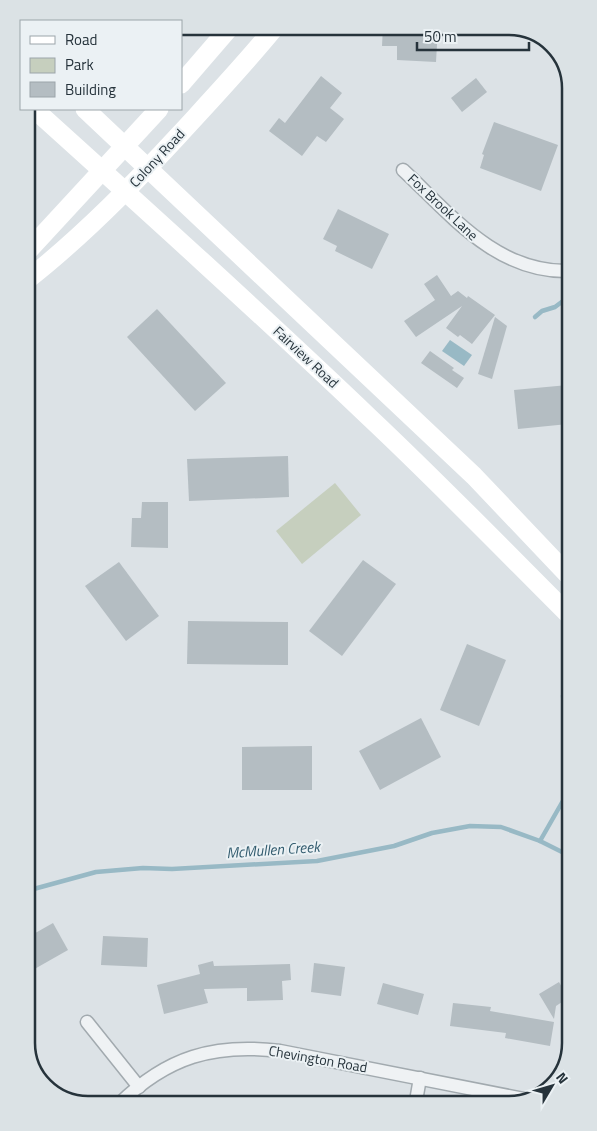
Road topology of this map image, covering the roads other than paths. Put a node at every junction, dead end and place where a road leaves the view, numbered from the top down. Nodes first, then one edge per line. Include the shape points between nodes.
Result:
1 (223, 35) edge
2 (269, 35) edge
3 (182, 83) edge
4 (35, 110) edge
5 (86, 110) edge
6 (158, 110) edge
7 (126, 146) junction
8 (148, 168) junction
9 (403, 170) dead end
10 (103, 171) junction
11 (126, 191) junction
12 (35, 243) edge
13 (562, 270) edge
14 (35, 274) edge
15 (562, 568) edge
16 (562, 608) edge
17 (87, 1022) dead end
18 (420, 1078) junction
19 (139, 1087) junction
20 (128, 1096) edge
21 (417, 1096) edge
22 (509, 1096) edge

1 - 3 main road
2 - 8 main road, Colony Road
4 - 10 main road, Fairview Road
5 - 7 main road, Fairview Road
6 - 7 main road
7 - 8 main road, Fairview Road
7 - 10 main road
8 - 11 main road, Colony Road
8 - 15 main road, Fairview Road via 474,476
9 - 13 street, Fox Brook Lane via 463,228 488,247 512,260
10 - 11 main road, Fairview Road
10 - 12 main road
11 - 14 main road, Colony Road
11 - 16 main road, Fairview Road via 370,418
17 - 19 street
18 - 19 street, Chevington Road via 254,1048 199,1054 162,1070
18 - 21 street
18 - 22 street, Chevington Road
19 - 20 street, Chevington Road

